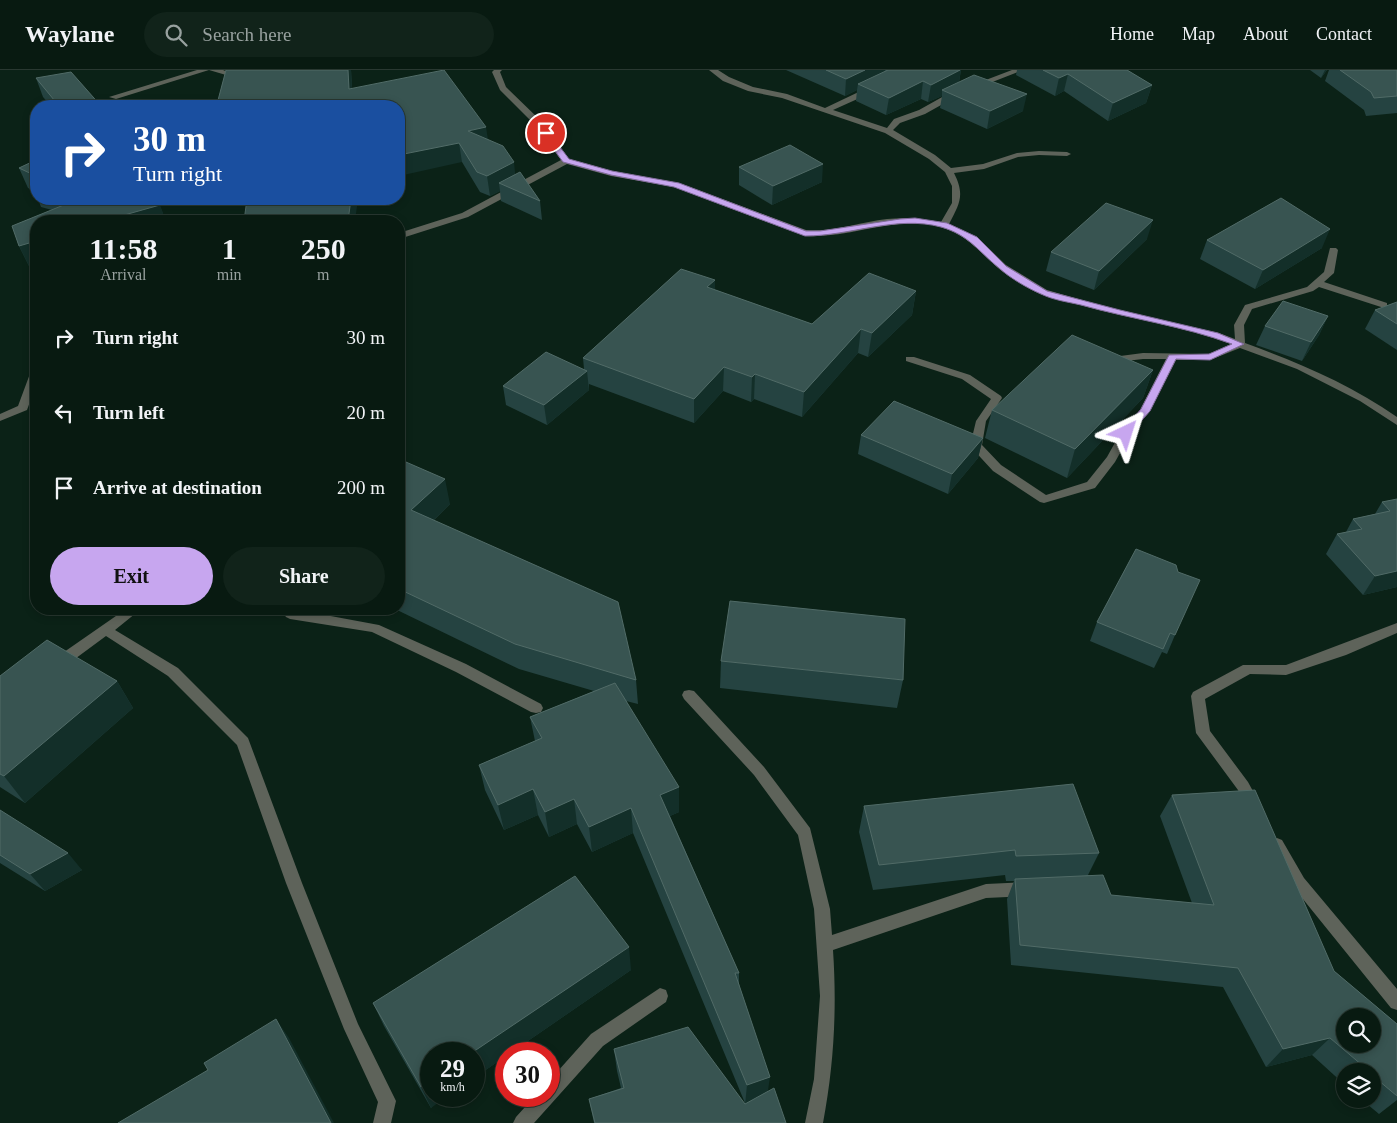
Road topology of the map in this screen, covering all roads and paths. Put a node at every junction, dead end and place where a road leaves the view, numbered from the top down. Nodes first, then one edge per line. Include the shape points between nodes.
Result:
1 (205, 70) edge
2 (213, 70) edge
3 (498, 70) edge
4 (713, 70) edge
5 (997, 70) edge
6 (1019, 70) edge
7 (185, 73) edge
8 (226, 73) edge
9 (1008, 73) junction
10 (881, 84) edge
11 (113, 97) dead end
12 (825, 110) junction
13 (888, 131) junction
14 (1068, 154) dead end
15 (566, 161) junction
16 (950, 171) junction
17 (944, 225) junction
18 (405, 234) edge
19 (1334, 250) dead end
20 (1317, 283) junction
21 (1384, 305) edge
22 (1240, 344) junction
23 (1172, 356) junction
24 (910, 359) dead end
25 (1104, 361) edge
26 (30, 388) edge
27 (0, 418) edge
28 (1397, 422) edge
29 (127, 615) edge
30 (296, 615) edge
31 (1397, 628) edge
32 (106, 630) junction
33 (45, 673) edge
34 (689, 695) dead end
35 (536, 708) dead end
36 (1262, 818) edge
37 (1271, 835) edge
38 (1042, 889) edge
39 (825, 945) junction
40 (660, 996) dead end
41 (1397, 1002) edge
42 (560, 1082) edge
43 (537, 1107) edge
44 (382, 1123) edge
45 (522, 1123) edge
46 (814, 1123) edge

1 - 7 street
2 - 8 street
3 - 15 street via 503,88 537,122
4 - 12 street via 726,80 751,89
5 - 9 street
6 - 9 street
7 - 11 street
9 - 13 street via 953,94 922,112 897,121
10 - 12 street
12 - 13 street
13 - 16 street
14 - 16 street via 1017,156 984,166
15 - 17 street via 676,185 805,234 896,221 915,220
15 - 18 street via 465,215
16 - 17 street via 956,186 956,202
17 - 22 street via 974,239 1003,267 1044,292
19 - 20 street via 1330,274
20 - 21 street
20 - 22 street via 1310,289 1248,307 1240,325
22 - 23 street via 1210,357
22 - 28 street via 1300,367 1364,399
23 - 24 street via 1145,411 1091,485 1044,499 997,468 976,446 981,421 998,398 966,378
23 - 25 street
26 - 27 street via 23,408
29 - 32 street
30 - 35 street via 374,628
31 - 36 street via 1286,670 1248,669 1198,696 1203,733 1243,786
32 - 33 street
32 - 44 street via 173,672 243,742 352,1030 387,1101
34 - 39 street via 759,771 805,833 822,910
37 - 41 street via 1299,883
38 - 39 street via 986,891
39 - 46 street via 827,1005 823,1079
40 - 42 street via 597,1040
43 - 45 street

